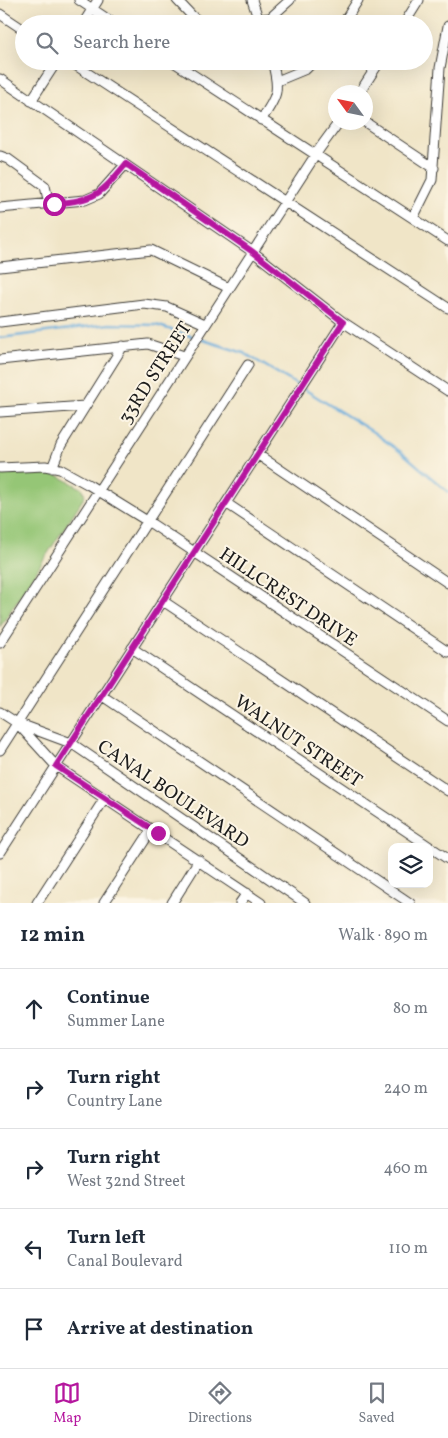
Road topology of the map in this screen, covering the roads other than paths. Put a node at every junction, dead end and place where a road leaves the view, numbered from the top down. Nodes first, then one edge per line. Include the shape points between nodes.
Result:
1 (79, 0) edge
2 (98, 0) edge
3 (178, 0) edge
4 (252, 0) edge
5 (290, 0) edge
6 (358, 0) edge
7 (419, 0) edge
8 (92, 9) junction
9 (0, 14) edge
10 (88, 15) edge
11 (101, 15) edge
12 (191, 15) edge
13 (257, 15) edge
14 (273, 15) edge
15 (349, 15) edge
16 (410, 15) edge
17 (15, 24) edge
18 (448, 26) edge
19 (51, 70) edge
20 (84, 70) edge
21 (186, 70) edge
22 (274, 70) edge
23 (306, 70) edge
24 (374, 70) edge
25 (0, 79) edge
26 (277, 81) junction
27 (365, 85) edge
28 (31, 101) junction
29 (261, 120) junction
30 (373, 127) edge
31 (333, 130) edge
32 (316, 155) junction
33 (0, 156) edge
34 (126, 164) junction
35 (434, 168) junction
36 (286, 201) junction
37 (49, 204) junction
38 (0, 208) edge
39 (413, 218) junction
40 (448, 241) edge
41 (253, 252) junction
42 (0, 267) edge
43 (229, 288) junction
44 (448, 308) edge
45 (0, 322) edge
46 (343, 322) junction
47 (203, 327) junction
48 (123, 346) junction
49 (184, 356) junction
50 (0, 360) edge
51 (248, 365) dead end
52 (448, 391) edge
53 (85, 406) junction
54 (0, 412) edge
55 (257, 454) junction
56 (0, 468) edge
57 (52, 468) junction
58 (97, 490) junction
59 (226, 503) junction
60 (148, 521) junction
61 (194, 552) junction
62 (448, 583) edge
63 (163, 601) junction
64 (0, 643) edge
65 (132, 648) junction
66 (448, 652) edge
67 (102, 696) junction
68 (0, 712) edge
69 (448, 721) edge
70 (17, 724) junction
71 (71, 743) junction
72 (0, 750) edge
73 (56, 766) junction
74 (448, 791) edge
75 (105, 798) junction
76 (152, 829) junction
77 (0, 852) edge
78 (448, 859) edge
79 (199, 860) junction
80 (246, 893) junction
81 (37, 903) edge
82 (104, 903) edge
83 (172, 903) edge
84 (240, 903) edge
85 (261, 903) edge
86 (305, 903) edge
87 (410, 903) edge

1 - 8 street
2 - 8 street
3 - 12 street
4 - 13 street
5 - 14 street
6 - 15 street
7 - 16 street
8 - 10 street
8 - 11 street
9 - 17 street
18 - 35 street via 440,68
19 - 28 street
20 - 36 street
21 - 29 street
22 - 26 street
23 - 26 street
24 - 27 street
25 - 28 street
26 - 29 street via 276,96
28 - 34 street
29 - 32 street
30 - 35 street
31 - 32 street, 33RD STREET
32 - 36 street, 33RD STREET
32 - 39 street
33 - 37 street via 44,186
34 - 37 street via 99,194 85,200
34 - 41 street
35 - 39 street via 432,180
36 - 41 street, 33RD STREET
36 - 44 street
37 - 38 street
39 - 40 street
41 - 43 street, 33RD STREET
41 - 46 street
42 - 43 street via 151,250
43 - 47 street, 33RD STREET
45 - 47 street via 144,304 167,307
46 - 52 street
46 - 55 street
47 - 49 street, 33RD STREET
48 - 49 street via 148,344
48 - 50 street
48 - 53 street
49 - 58 street, 33RD STREET
51 - 60 street
53 - 54 street
53 - 57 street via 57,453
55 - 59 street
55 - 62 street
56 - 57 street, HILLCREST DRIVE
57 - 58 street, HILLCREST DRIVE via 60,469
58 - 60 street, HILLCREST DRIVE
58 - 64 street, 33RD STREET
59 - 61 street
59 - 66 street
60 - 61 street, HILLCREST DRIVE
60 - 70 street
61 - 63 street
61 - 69 street, HILLCREST DRIVE
63 - 65 street
63 - 74 street
65 - 67 street
65 - 78 street, WALNUT STREET
67 - 71 street
67 - 87 street
68 - 70 street, CANAL BOULEVARD
70 - 71 street, CANAL BOULEVARD
70 - 72 street
70 - 73 street, CANAL BOULEVARD
71 - 73 street
71 - 86 street, CANAL BOULEVARD
73 - 75 street, CANAL BOULEVARD
73 - 77 street
75 - 76 street, CANAL BOULEVARD
75 - 81 street
76 - 79 street, CANAL BOULEVARD
76 - 82 street
79 - 80 street, CANAL BOULEVARD
79 - 83 street
80 - 84 street
80 - 85 street, CANAL BOULEVARD

